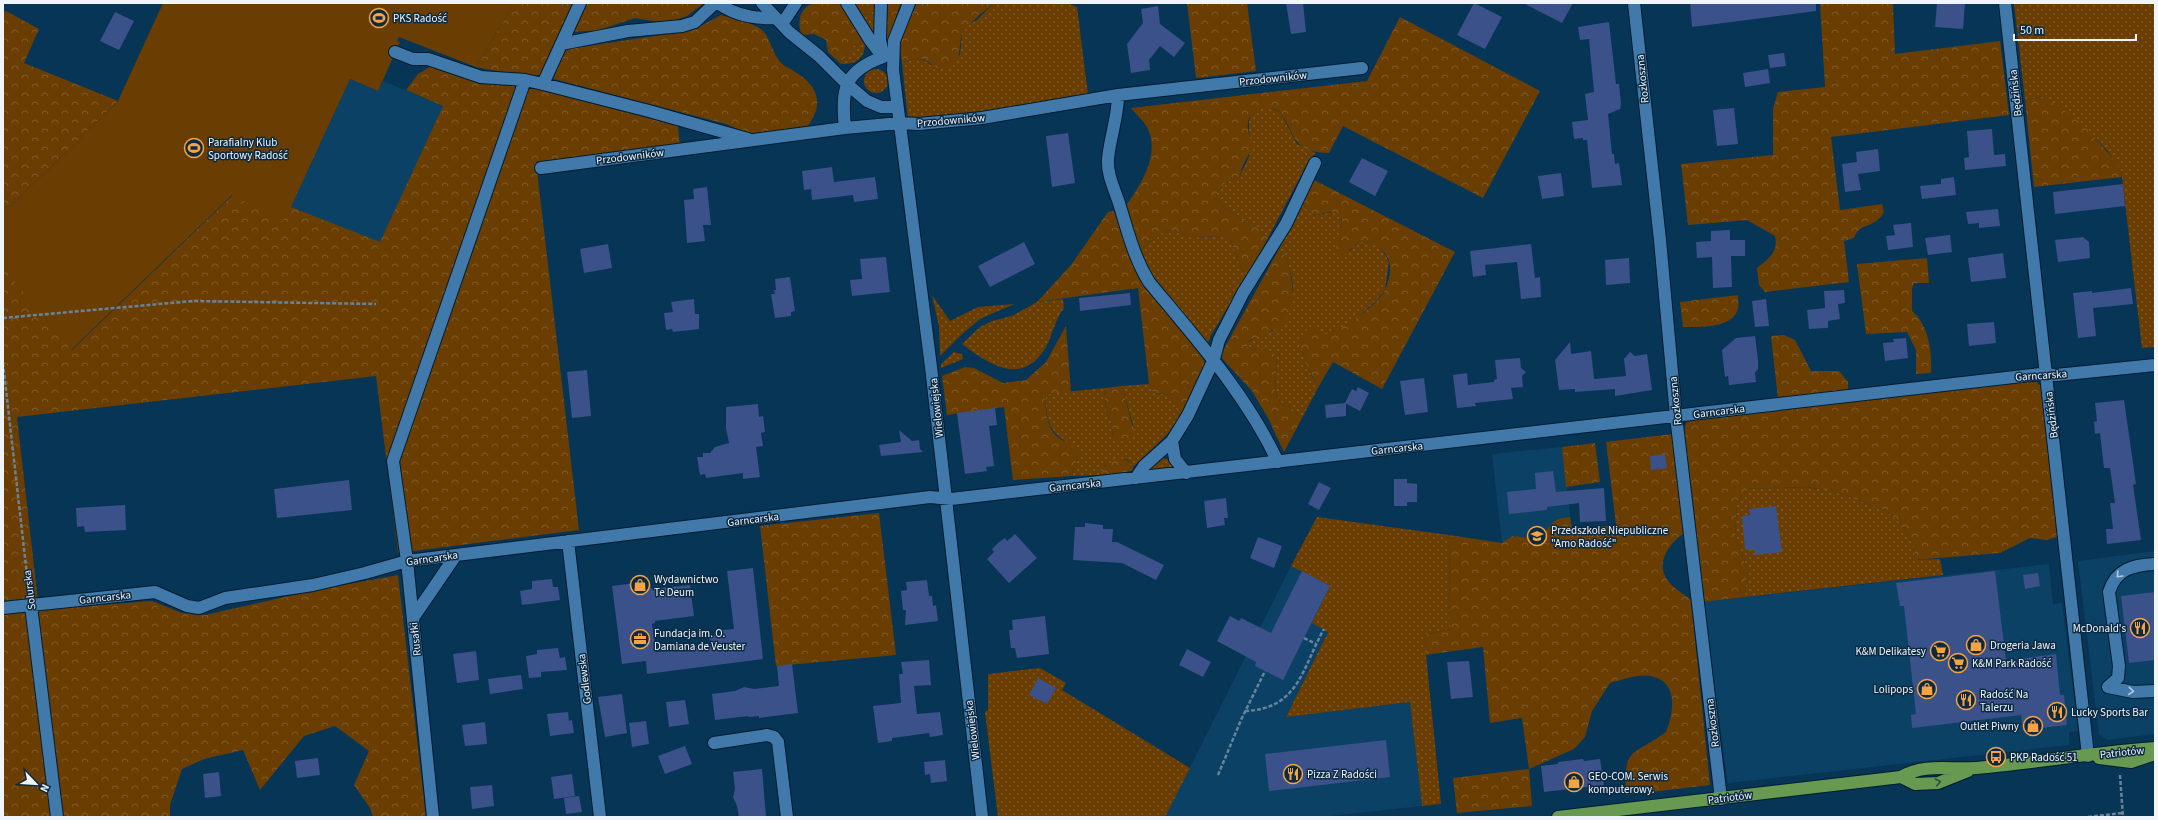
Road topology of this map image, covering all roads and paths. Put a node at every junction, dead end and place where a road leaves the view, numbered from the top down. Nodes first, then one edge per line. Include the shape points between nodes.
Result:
1 (580, 3) edge
2 (717, 3) edge
3 (762, 3) edge
4 (796, 3) edge
5 (847, 3) edge
6 (881, 3) edge
7 (909, 3) edge
8 (1634, 3) edge
9 (2005, 3) edge
10 (779, 21) junction
11 (561, 44) junction
12 (395, 52) dead end
13 (883, 57) junction
14 (1362, 68) dead end
15 (893, 70) junction
16 (525, 80) junction
17 (543, 84) junction
18 (847, 84) junction
19 (1118, 96) junction
20 (897, 107) junction
21 (900, 123) junction
22 (845, 128) junction
23 (752, 140) junction
24 (1315, 163) dead end
25 (541, 168) dead end
26 (376, 304) dead end
27 (3, 318) edge
28 (1214, 359) junction
29 (3, 363) edge
30 (2155, 365) edge
31 (2046, 374) junction
32 (1676, 416) junction
33 (1172, 441) junction
34 (1278, 462) junction
35 (1186, 473) junction
36 (1136, 478) junction
37 (945, 498) junction
38 (568, 541) junction
39 (456, 555) junction
40 (407, 561) junction
41 (2155, 564) edge
42 (31, 606) junction
43 (3, 608) edge
44 (413, 618) junction
45 (1324, 629) dead end
46 (1304, 638) dead end
47 (1316, 644) junction
48 (1265, 671) dead end
49 (2155, 691) edge
50 (1245, 711) junction
51 (714, 743) dead end
52 (2155, 748) edge
53 (2155, 754) edge
54 (2088, 756) junction
55 (2119, 768) dead end
56 (1218, 775) dead end
57 (1721, 799) junction
58 (2122, 815) edge
59 (57, 817) edge
60 (433, 817) edge
61 (600, 817) edge
62 (787, 817) edge
63 (982, 817) edge
64 (1558, 817) edge
65 (2088, 817) edge

1 - 11 street
2 - 10 street via 726,9
2 - 11 street via 695,22 682,26 628,31
3 - 10 street
4 - 10 street
5 - 13 street
6 - 13 street via 880,40
7 - 15 street, Wielowiejska via 894,41
8 - 32 street, Rozkoszna
9 - 31 street, Będzińska
10 - 18 street
11 - 17 street
12 - 16 street via 412,59 428,59 481,77
13 - 15 street
13 - 18 street via 857,70
14 - 19 street, Przodowników
15 - 20 street, Wielowiejska
16 - 17 street
16 - 40 street, Rusałki via 393,461
17 - 23 street
18 - 20 street via 868,101 881,107
18 - 22 street via 843,97
19 - 21 street, Przodowników via 982,118 919,124
19 - 28 street via 1108,169 1126,229 1141,269 1149,282
20 - 21 street, Wielowiejska
21 - 22 street, Przodowników
21 - 37 street, Wielowiejska
22 - 23 street, Przodowników
23 - 25 street, Przodowników
24 - 28 street via 1286,224 1243,293 1219,340
26 - 27 path via 193,301
28 - 33 street via 1188,415
28 - 34 street via 1251,410
29 - 42 path, Solurska
30 - 31 street, Garncarska
31 - 32 street, Garncarska
31 - 54 street, Będzińska
32 - 34 street, Garncarska
32 - 57 street, Rozkoszna
33 - 35 street via 1175,459
33 - 36 street via 1144,466
34 - 35 street, Garncarska
35 - 36 street, Garncarska
36 - 37 street, Garncarska
37 - 38 street, Garncarska via 930,497
37 - 63 street, Wielowiejska
38 - 39 street, Garncarska
38 - 61 street, Godlewska
39 - 40 street, Garncarska
39 - 44 street
40 - 42 street, Garncarska via 313,584 225,598 199,608 187,606 155,592
40 - 44 street, Rusałki
41 -> 49 street via 2126,568 2112,583 2109,592 2119,666 2118,678 2108,687 2133,692
42 - 43 street, Garncarska
42 - 59 street, Solurska
44 - 60 street, Rusałki
45 - 47 path
46 - 47 path
47 - 50 path via 1297,684 1287,696 1270,707
48 - 50 path
50 - 56 path
51 - 62 street via 766,736 778,742
52 - 54 main road, Patriotów via 2120,750
53 - 54 main road, Patriotów via 2131,762
54 - 57 main road, Patriotów via 1974,768 1938,783 1915,784 1901,776
55 - 58 path
57 - 64 main road, Patriotów
58 - 65 path

